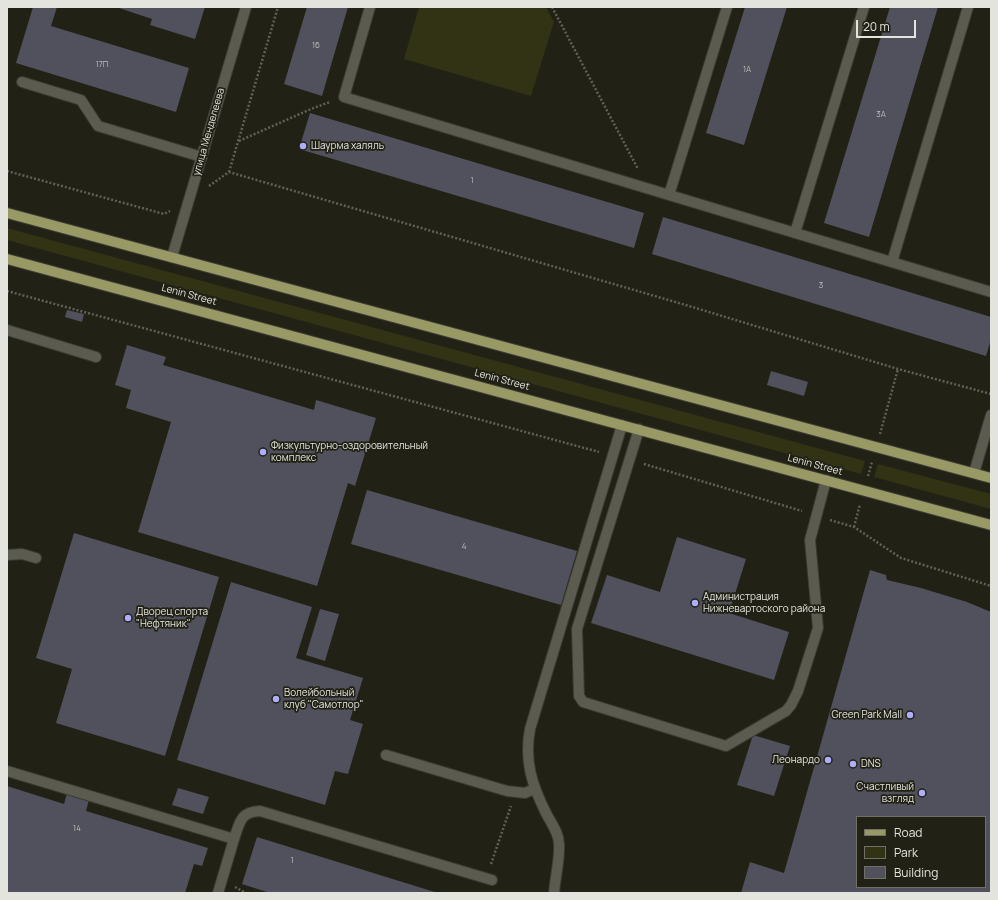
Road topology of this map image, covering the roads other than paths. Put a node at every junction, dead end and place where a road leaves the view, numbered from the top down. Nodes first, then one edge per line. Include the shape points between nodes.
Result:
1 (246, 7) edge
2 (370, 7) edge
3 (727, 7) edge
4 (864, 7) edge
5 (968, 7) edge
6 (22, 82) dead end
7 (202, 157) junction
8 (669, 195) junction
9 (7, 213) edge
10 (795, 233) junction
11 (172, 257) junction
12 (7, 259) edge
13 (892, 262) junction
14 (991, 292) edge
15 (7, 330) edge
16 (96, 357) dead end
17 (991, 415) edge
18 (622, 425) junction
19 (639, 429) junction
20 (974, 473) junction
21 (991, 478) edge
22 (826, 480) junction
23 (991, 525) edge
24 (7, 554) edge
25 (36, 558) dead end
26 (386, 755) dead end
27 (7, 770) edge
28 (534, 789) junction
29 (234, 839) junction
30 (489, 879) road end
31 (218, 893) edge
32 (554, 893) edge

1 - 7 street, улица Менделеева
2 - 8 street via 344,97
3 - 8 street
4 - 10 street
5 - 13 street
6 - 7 street via 82,100 98,126
7 - 11 street, улица Менделеева
8 - 10 street
9 - 11 main road
10 - 13 street
11 - 20 main road
12 - 18 main road, Lenin Street
13 - 14 street
15 - 16 street
17 - 20 street
18 - 19 main road, Lenin Street
18 - 28 street via 530,729 527,758
19 - 22 main road, Lenin Street
19 - 22 street via 577,629 579,696 583,702 726,746 786,711 798,691 818,628 810,540
20 - 21 main road
22 - 23 main road, Lenin Street
24 - 25 street via 22,554
26 - 28 street via 515,793
27 - 29 street
28 - 32 street via 556,832 559,844
29 - 30 street via 241,818 249,812 260,811
29 - 31 street

